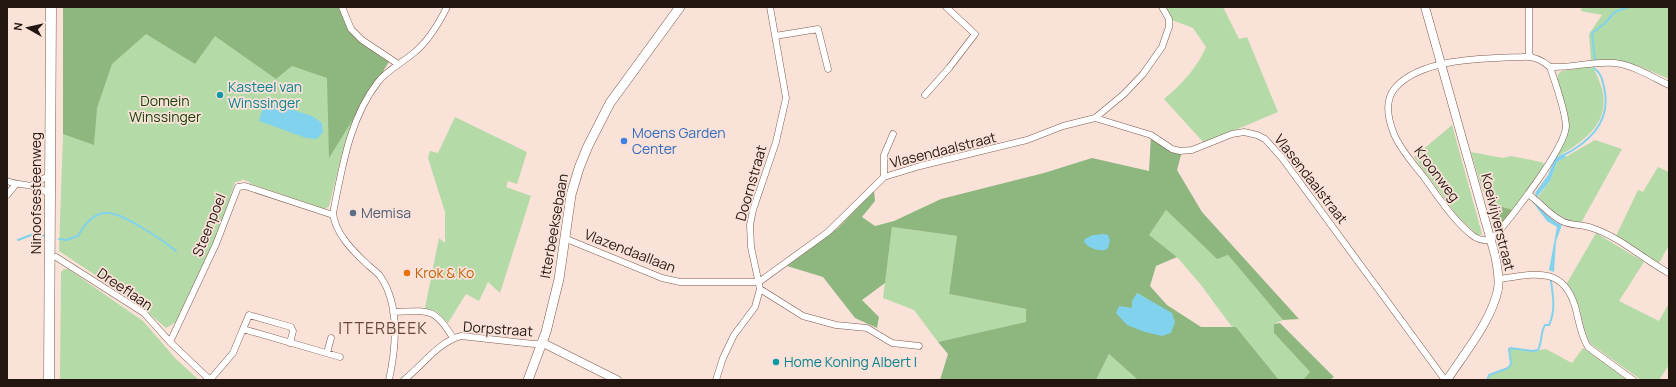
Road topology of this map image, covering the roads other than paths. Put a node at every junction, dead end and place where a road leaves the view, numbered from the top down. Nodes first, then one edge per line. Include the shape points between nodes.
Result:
1 (51, 7) edge
2 (57, 7) edge
3 (342, 7) edge
4 (447, 7) edge
5 (680, 7) edge
6 (770, 7) edge
7 (946, 7) edge
8 (1162, 7) edge
9 (1425, 7) edge
10 (1529, 7) edge
11 (775, 36) junction
12 (1531, 56) junction
13 (398, 64) junction
14 (1442, 65) junction
15 (1550, 67) junction
16 (828, 69) dead end
17 (1669, 85) edge
18 (925, 95) dead end
19 (1097, 116) junction
20 (893, 134) dead end
21 (50, 176) junction
22 (884, 178) junction
23 (7, 181) edge
24 (16, 184) junction
25 (32, 185) junction
26 (1528, 194) junction
27 (7, 195) edge
28 (50, 196) junction
29 (333, 215) junction
30 (564, 238) junction
31 (1491, 240) junction
32 (56, 258) junction
33 (1669, 273) edge
34 (1499, 279) junction
35 (759, 282) junction
36 (760, 289) junction
37 (393, 312) junction
38 (243, 329) junction
39 (332, 338) dead end
40 (453, 338) junction
41 (170, 342) junction
42 (290, 343) junction
43 (542, 344) junction
44 (919, 346) dead end
45 (327, 353) junction
46 (340, 357) dead end
47 (49, 380) edge
48 (55, 380) edge
49 (210, 380) edge
50 (389, 380) edge
51 (404, 380) edge
52 (528, 380) edge
53 (616, 380) edge
54 (716, 380) edge
55 (1446, 380) edge
56 (1633, 380) edge

1 - 21 main road, Ninoofsesteenweg
2 - 32 main road, Ninoofsesteenweg
3 - 13 street via 351,29 362,40
4 - 13 street via 429,37 415,52
5 - 30 main road, Itterbeeksebaan via 629,75 594,130 579,168
6 - 11 street, Doornstraat
7 - 18 street via 975,34
8 - 19 street via 1169,19 1170,27 1162,47 1143,74
9 - 14 street, Koeivijverstraat
10 - 12 street
11 - 16 street via 818,29
11 - 35 street, Doornstraat via 786,98 776,142 750,225 750,247
12 - 14 street via 1472,58
12 - 15 street
13 - 29 street via 378,81 360,110 349,142
14 - 31 street, Koeivijverstraat
14 - 31 street, Kroonweg via 1414,74 1395,88 1388,102 1390,122 1398,142 1456,219 1481,241
15 - 17 street via 1616,63
15 - 26 street via 1565,118 1565,135
19 - 22 street, Vlasendaalstraat via 1027,140 920,166
19 - 55 street, Vlasendaalstraat via 1151,135 1172,149 1180,151 1192,150 1232,134 1244,132 1265,139 1282,158
20 - 22 street via 884,155
21 - 25 street
21 - 28 main road, Ninoofsesteenweg
22 - 35 street, Vlasendaalstraat via 828,232
23 - 24 street
24 - 25 street
24 - 27 street
25 - 28 street
26 - 31 street
26 - 33 street via 1561,221 1570,225 1591,227
28 - 47 main road, Ninoofsesteenweg
29 - 37 street via 348,244 380,276
29 - 41 street, Steenpoel via 245,186 238,187 216,244
30 - 35 street, Vlazendaallaan via 662,278 680,282
30 - 43 main road, Itterbeeksebaan via 559,279
31 - 34 street, Koeivijverstraat
32 - 41 street, Dreeflaan via 144,313
32 - 48 main road, Ninoofsesteenweg
34 - 55 street, Koeivijverstraat via 1494,303 1486,321
34 - 56 street via 1542,274 1561,282 1570,292 1583,339 1588,347
35 - 36 street, Doornstraat
36 - 44 street via 803,316 836,325 867,328 892,343
36 - 54 street, Doornstraat via 755,307 734,335
37 - 40 street, Dorpstraat via 418,311 434,314
37 - 50 street via 393,353
38 - 42 street
38 - 42 street via 249,315 291,327 293,331
38 - 49 street via 233,353
39 - 45 street
40 - 43 street, Dorpstraat via 462,336
40 - 51 street, Dorpstraat
41 - 49 street, Dreeflaan
42 - 45 street
43 - 52 main road, Itterbeeksebaan
43 - 53 street via 580,360
45 - 46 street

